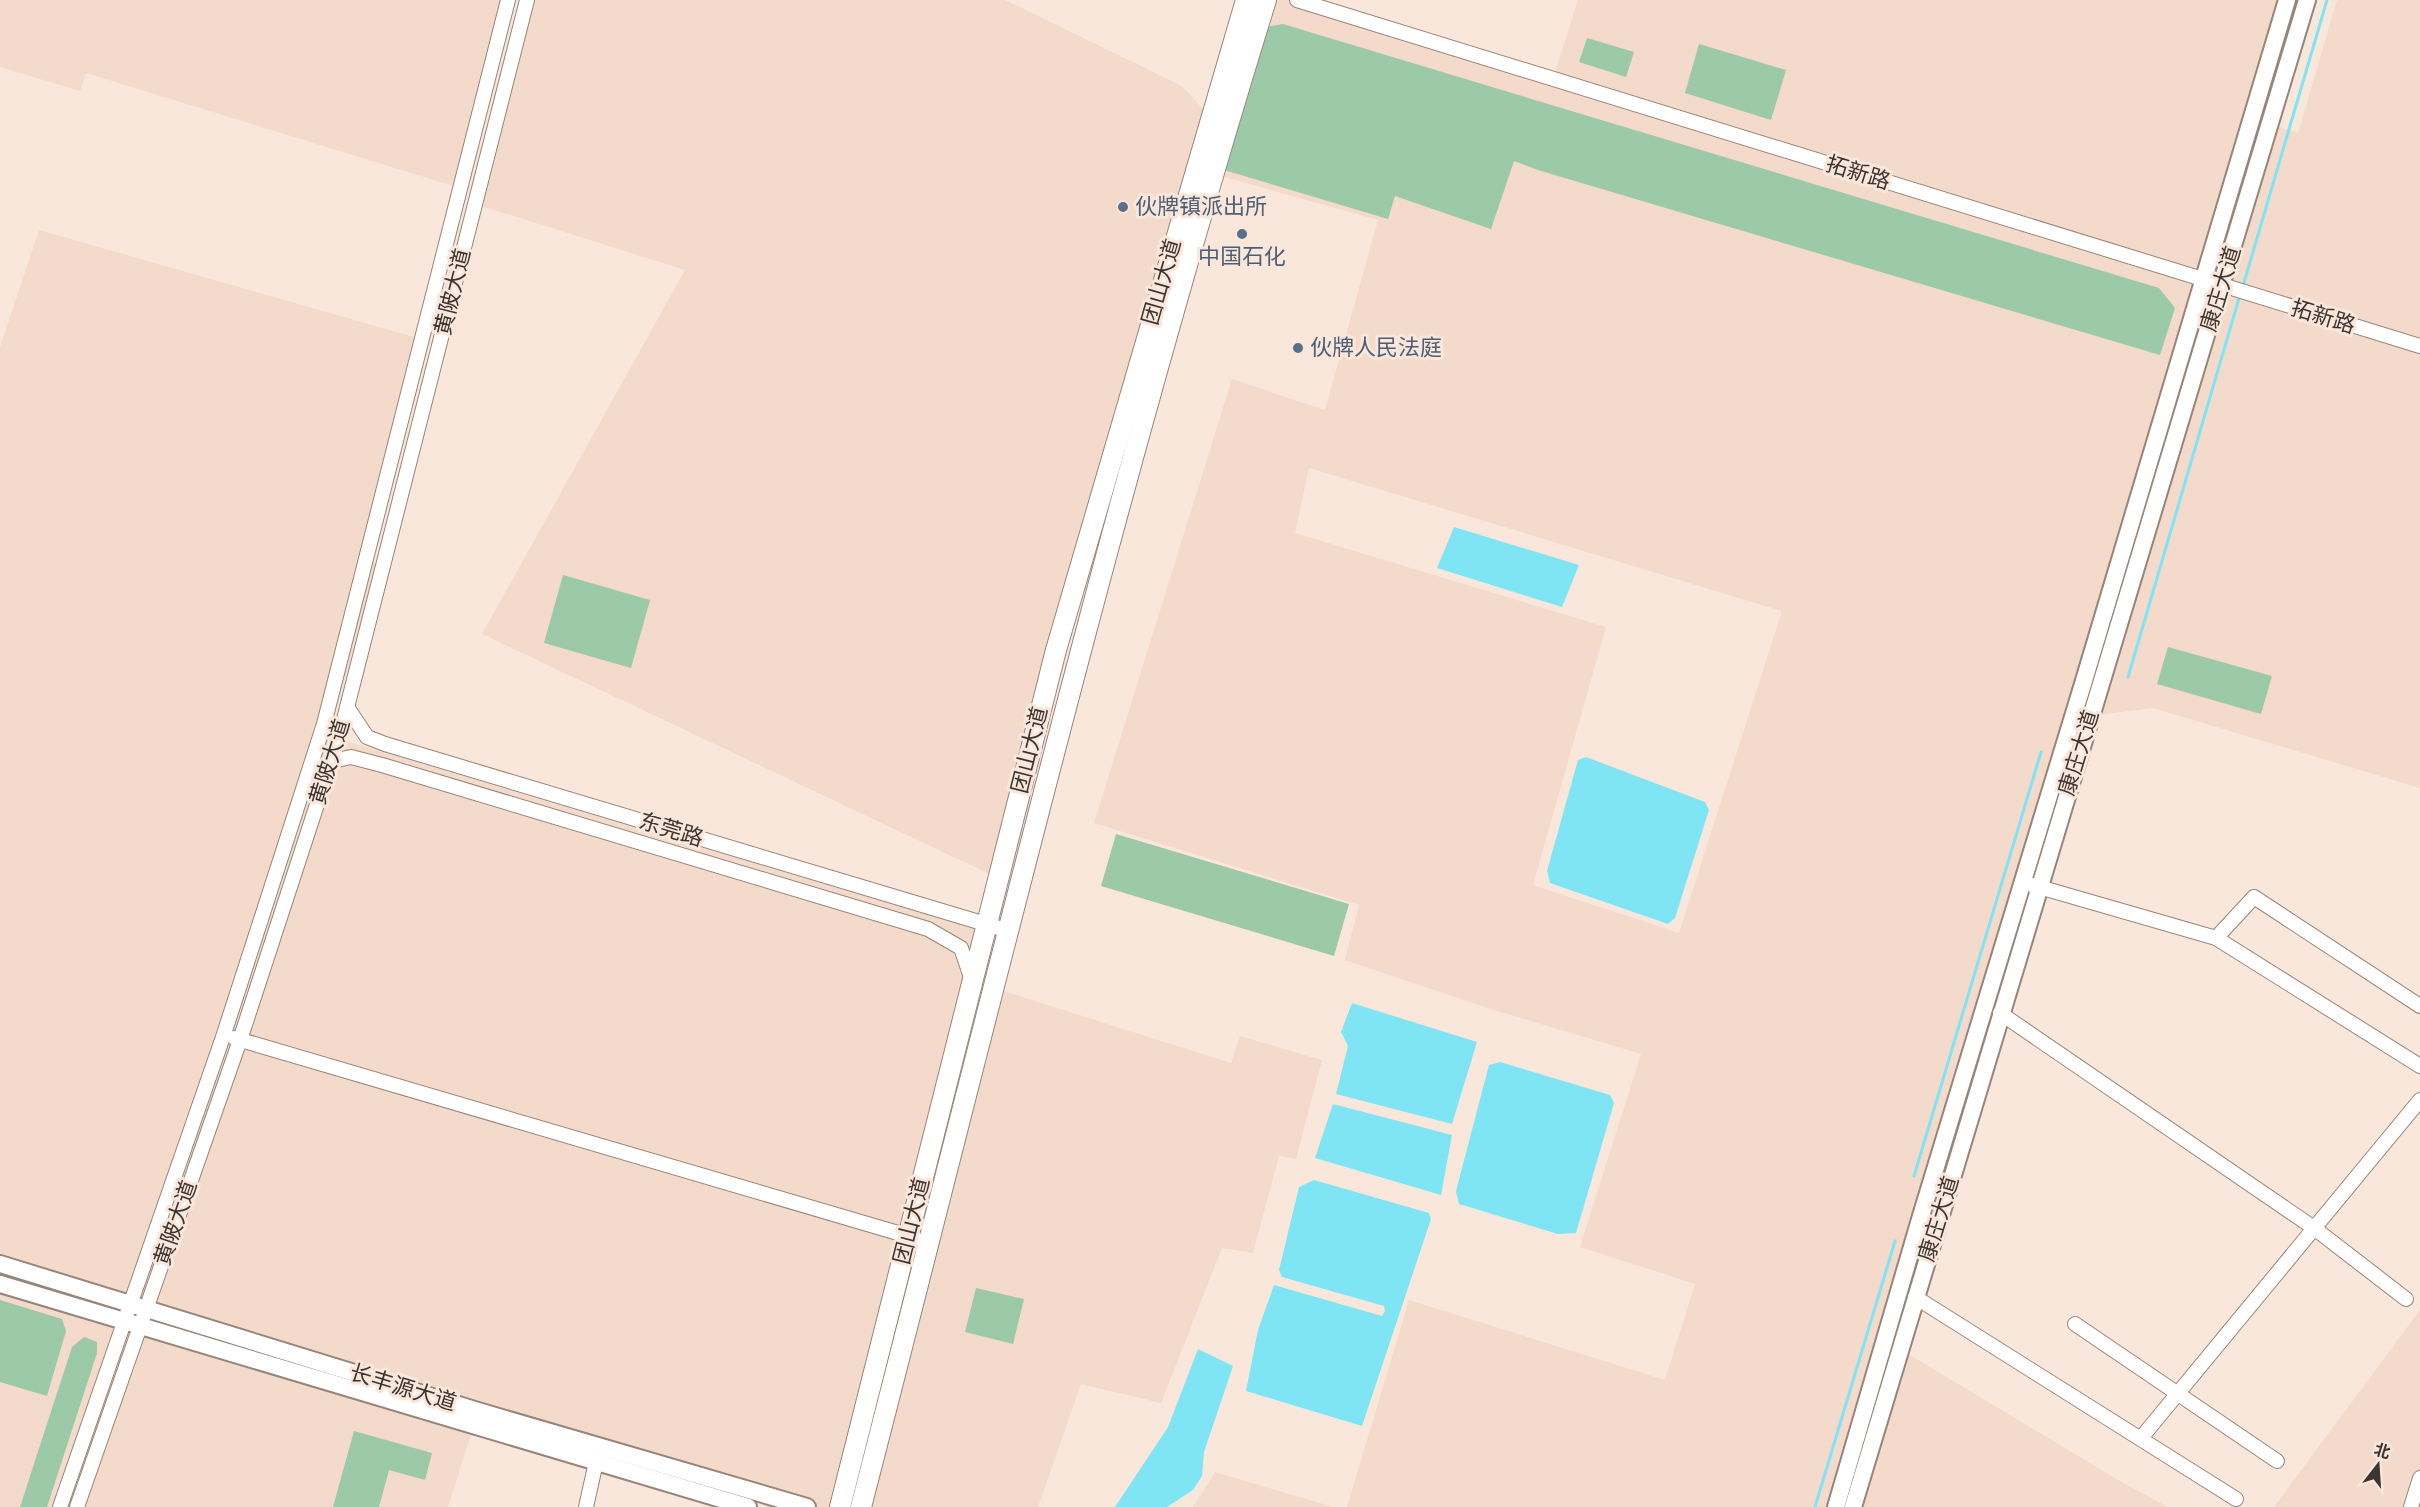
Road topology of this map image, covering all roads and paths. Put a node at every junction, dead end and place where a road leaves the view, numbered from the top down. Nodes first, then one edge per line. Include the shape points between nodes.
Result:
1 (508, 0) edge
2 (527, 0) edge
3 (1246, 0) edge
4 (1266, 0) edge
5 (1297, 0) edge
6 (2287, 0) edge
7 (2307, 0) edge
8 (2203, 280) junction
9 (2222, 286) junction
10 (2420, 346) edge
11 (348, 707) junction
12 (332, 761) junction
13 (2022, 882) junction
14 (2038, 886) junction
15 (986, 925) junction
16 (1009, 931) junction
17 (2216, 938) junction
18 (972, 981) junction
19 (2420, 1006) edge
20 (2000, 1013) junction
21 (224, 1034) junction
22 (240, 1040) junction
23 (2420, 1066) edge
24 (2420, 1100) edge
25 (2314, 1228) junction
26 (908, 1237) junction
27 (929, 1242) junction
28 (0, 1264) edge
29 (0, 1284) edge
30 (1916, 1297) junction
31 (2406, 1299) dead end
32 (138, 1306) junction
33 (132, 1323) junction
34 (2075, 1324) dead end
35 (2177, 1394) junction
36 (2141, 1438) junction
37 (2277, 1461) dead end
38 (596, 1462) junction
39 (2420, 1478) edge
40 (2236, 1498) dead end
41 (716, 1502) edge
42 (60, 1507) edge
43 (77, 1507) edge
44 (586, 1507) edge
45 (748, 1507) edge
46 (807, 1507) edge
47 (840, 1507) edge
48 (861, 1507) edge
49 (1836, 1507) edge
50 (1853, 1507) edge
51 (2411, 1507) edge

1 - 21 street, 黄陂大道 via 324,724
2 - 11 street, 黄陂大道
3 - 15 highway, 团山大道 via 1056,650
4 - 16 highway, 团山大道 via 1228,123 1080,657
5 - 8 street, 拓新路
6 - 8 main road, 康庄大道
7 - 9 main road, 康庄大道
8 - 9 street, 拓新路
8 - 13 main road, 康庄大道
9 - 10 street, 拓新路
9 - 14 main road, 康庄大道
11 - 12 street, 黄陂大道
11 - 15 street, 东莞路 via 367,736 385,744
12 - 18 street, 东莞路 via 351,757 382,765 928,929 961,948
12 - 22 street, 黄陂大道
13 - 14 street
13 - 49 main road, 康庄大道
14 - 17 street
14 - 20 main road, 康庄大道
15 - 16 street, 东莞路
15 - 18 highway, 团山大道
16 - 27 highway, 团山大道
17 - 19 street via 2254,897
17 - 23 street
18 - 26 highway, 团山大道
20 - 25 street
20 - 30 main road, 康庄大道
21 - 22 street
21 - 32 street, 黄陂大道
22 - 26 street
22 - 32 street, 黄陂大道
24 - 25 street
25 - 31 street
25 - 35 street
26 - 27 street
26 - 47 highway, 团山大道
27 - 48 highway, 团山大道
28 - 32 main road, 长丰源大道
29 - 33 main road, 长丰源大道
30 - 36 street
30 - 50 main road, 康庄大道
32 - 33 street, 黄陂大道
32 - 46 main road, 长丰源大道
33 - 38 main road, 长丰源大道
33 - 42 street, 黄陂大道
33 - 43 street, 黄陂大道
34 - 35 street
35 - 36 street
35 - 37 street
36 - 40 street
38 - 41 main road, 长丰源大道
38 - 44 street
39 - 51 street
41 - 45 main road, 长丰源大道

